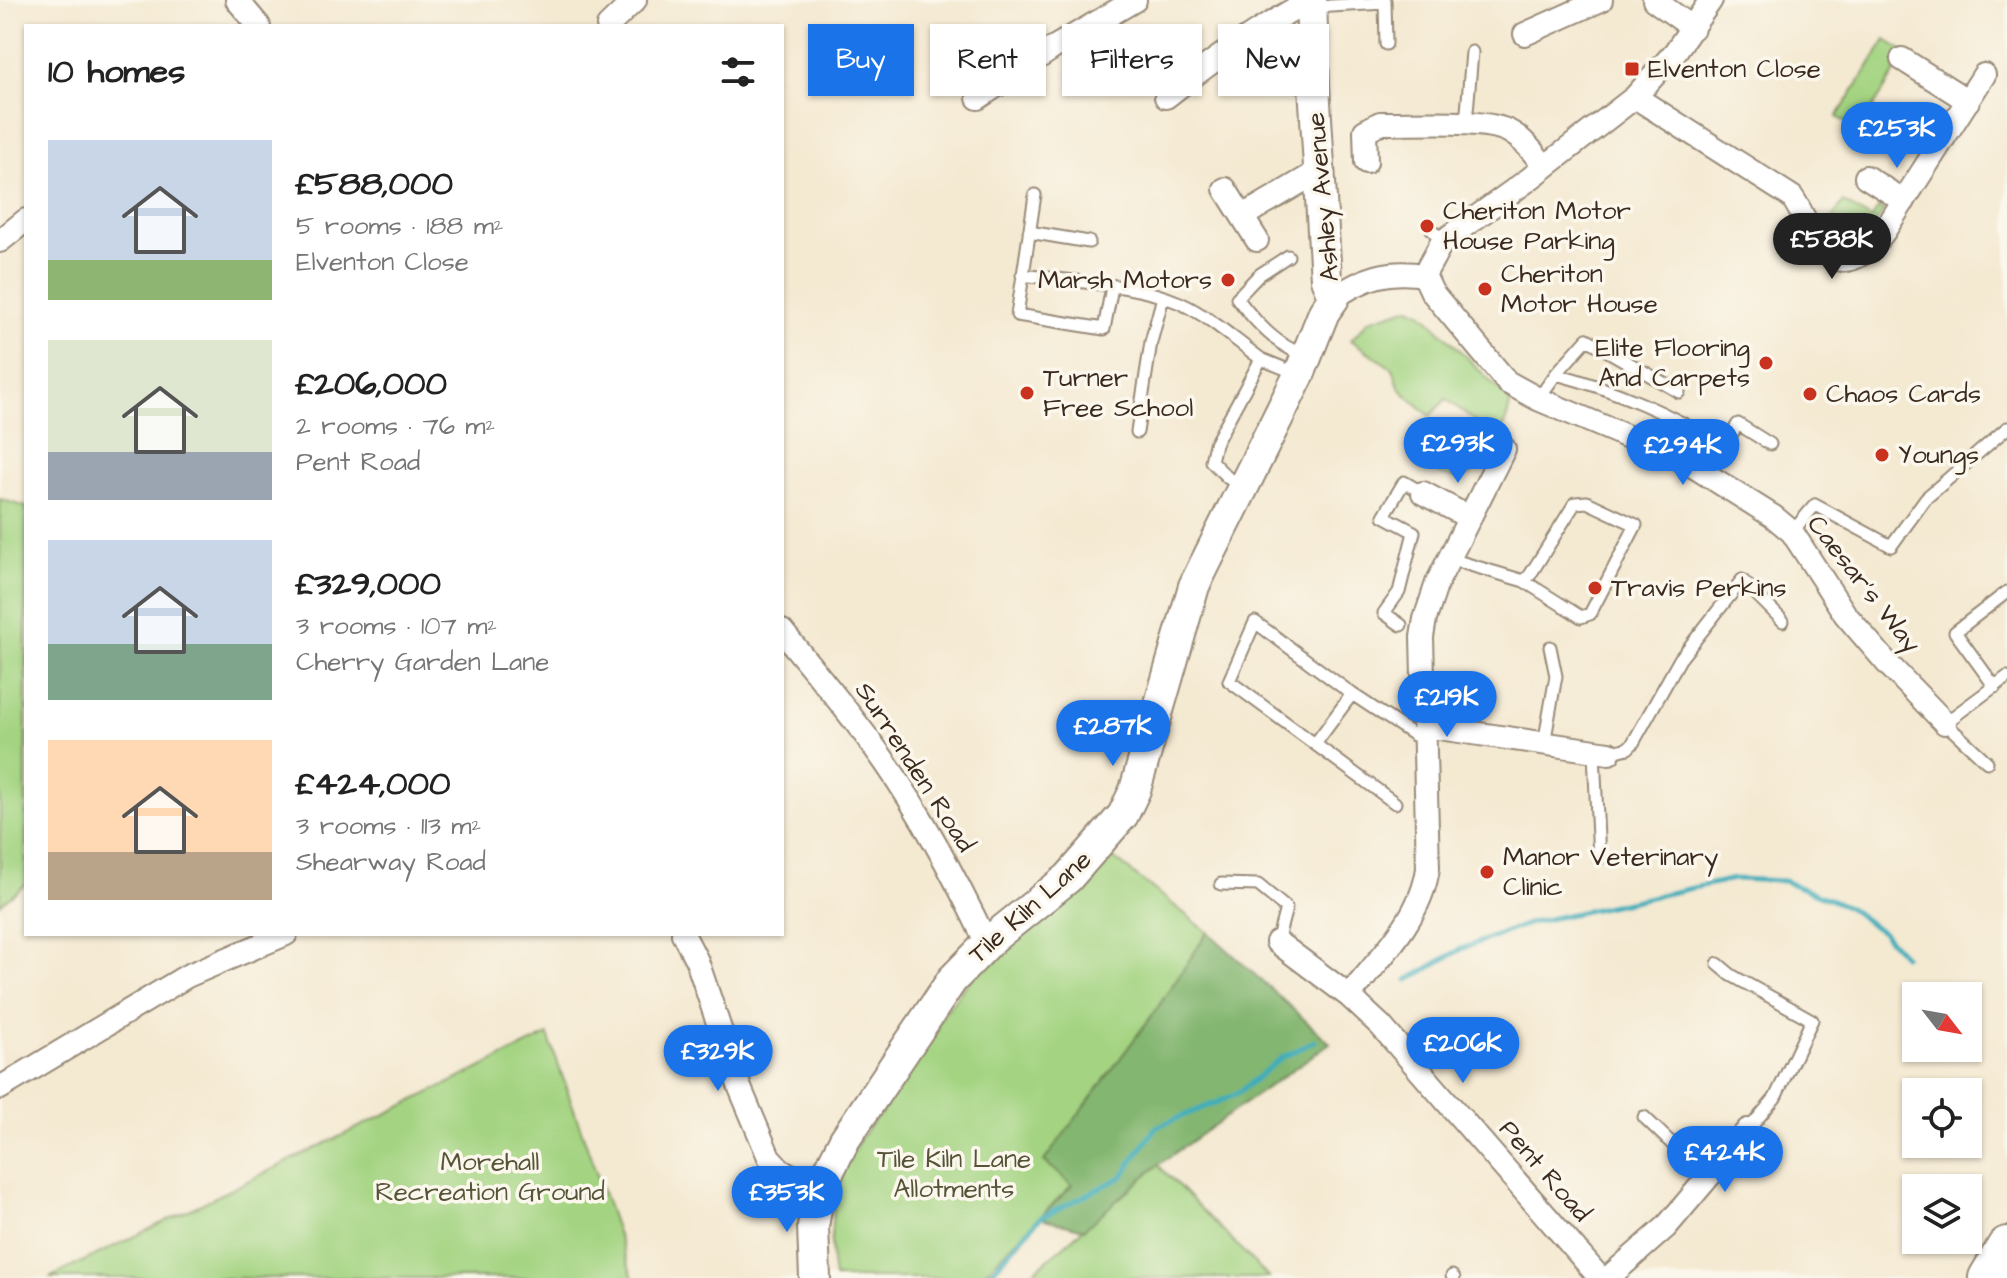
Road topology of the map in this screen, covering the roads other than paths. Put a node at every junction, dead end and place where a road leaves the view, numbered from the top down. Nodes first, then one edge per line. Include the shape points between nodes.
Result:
1 (237, 0) edge
2 (635, 0) edge
3 (1135, 0) edge
4 (1601, 0) edge
5 (1654, 0) edge
6 (1711, 0) edge
7 (1385, 1) edge
8 (1311, 2) edge
9 (257, 24) edge
10 (610, 24) edge
11 (1693, 28) junction
12 (1525, 34) dead end
13 (1386, 44) dead end
14 (1472, 52) dead end
15 (1902, 59) dead end
16 (1984, 75) dead end
17 (1166, 97) dead end
18 (1635, 97) junction
19 (978, 98) dead end
20 (1968, 101) junction
21 (1466, 125) junction
22 (1366, 162) dead end
23 (1545, 167) junction
24 (1319, 171) junction
25 (1866, 177) dead end
26 (1225, 189) dead end
27 (1035, 195) dead end
28 (1904, 201) junction
29 (1243, 216) junction
30 (24, 222) edge
31 (1029, 232) junction
32 (1257, 240) dead end
33 (0, 241) edge
34 (1089, 242) dead end
35 (1288, 256) dead end
36 (1022, 275) junction
37 (1424, 275) junction
38 (1112, 287) junction
39 (1163, 297) junction
40 (1334, 298) junction
41 (1261, 359) junction
42 (1304, 365) junction
43 (1556, 374) junction
44 (1679, 392) dead end
45 (1538, 399) junction
46 (2007, 428) edge
47 (1137, 432) dead end
48 (1770, 444) dead end
49 (1504, 449) dead end
50 (1243, 486) junction
51 (1423, 493) joint
52 (1470, 518) junction
53 (1792, 532) junction
54 (1450, 559) junction
55 (1524, 581) junction
56 (2007, 592) edge
57 (1783, 621) dead end
58 (1401, 625) dead end
59 (784, 633) edge
60 (1550, 647) dead end
61 (2007, 677) edge
62 (1995, 687) junction
63 (1352, 694) junction
64 (1945, 723) junction
65 (1424, 731) junction
66 (1315, 744) junction
67 (1544, 745) junction
68 (1601, 753) junction
69 (1987, 762) dead end
70 (1395, 803) dead end
71 (1599, 859) dead end
72 (1221, 884) dead end
73 (281, 936) edge
74 (684, 936) edge
75 (1277, 942) joint
76 (987, 944) junction
77 (1718, 964) dead end
78 (1349, 996) junction
79 (0, 1088) edge
80 (1644, 1117) dead end
81 (1748, 1130) joint
82 (1708, 1178) junction
83 (819, 1190) junction
84 (2007, 1246) edge
85 (815, 1278) edge
86 (1600, 1278) edge
87 (1608, 1278) edge
88 (1988, 1278) edge

1 - 9 street
2 - 10 street
3 - 19 street
4 - 12 street
5 - 11 street
6 - 11 street
7 - 8 lane
7 - 13 lane
8 - 17 street via 1248,36
8 - 24 street, Ashley Avenue
11 - 18 street
14 - 21 lane
15 - 20 street
16 - 20 street
18 - 23 street
18 - 28 street via 1792,197 1817,241 1841,260 1871,249
20 - 28 street
21 - 22 street via 1380,123 1365,131
21 - 23 street via 1509,130
23 - 37 street via 1436,235
24 - 29 street
24 - 40 street, Ashley Avenue via 1326,279
25 - 28 street
26 - 29 street
27 - 31 lane
29 - 32 street
30 - 33 street
31 - 34 lane
31 - 36 lane
35 - 42 lane via 1237,298
36 - 38 lane
36 - 38 lane via 1017,315 1104,329
37 - 40 street via 1380,274
37 - 45 street, Caesar's Way via 1432,292 1507,382
38 - 39 lane
39 - 41 lane via 1195,312
39 - 47 lane
40 - 42 street, Tile Kiln Lane
41 - 42 lane
41 - 50 lane via 1211,461
42 - 50 street, Tile Kiln Lane
43 - 44 lane via 1587,339
43 - 45 lane
43 - 48 lane via 1630,397 1724,446 1738,424
45 - 53 street, Caesar's Way via 1685,461
46 - 53 lane via 1926,498 1891,546 1815,505
49 - 52 street
50 - 76 street, Tile Kiln Lane via 1194,586 1135,790 1123,815 1068,878
51 - 52 street
51 - 58 lane via 1404,482 1384,516 1414,532 1399,592 1384,613
52 - 54 street
53 - 64 street, Caesar's Way via 1845,614
54 - 55 lane
54 - 65 street via 1437,583 1422,637
55 - 55 lane via 1575,503 1587,502 1636,525 1590,614 1572,613
56 - 62 lane via 1955,632
57 - 68 lane via 1742,580 1680,659 1633,743
59 - 76 street, Surrenden Road via 887,764
60 - 67 lane via 1556,676
61 - 62 lane
62 - 64 lane
63 - 65 lane via 1414,735
63 - 66 lane
63 - 66 lane via 1255,622 1229,681
64 - 69 lane
65 - 67 street
65 - 78 street via 1426,884 1421,899
66 - 70 lane
67 - 68 street
68 - 71 lane
72 - 75 lane via 1258,885 1286,908
73 - 79 street via 187,976
74 - 83 street via 769,1157 781,1170
75 - 78 street, Pent Road
76 - 83 street, Tile Kiln Lane via 952,980 845,1139
77 - 81 lane via 1812,1020 1775,1098
78 - 86 street, Pent Road
80 - 82 lane
81 - 82 street
82 - 87 street via 1666,1227
83 - 85 street, Tile Kiln Lane via 813,1227
84 - 88 highway

